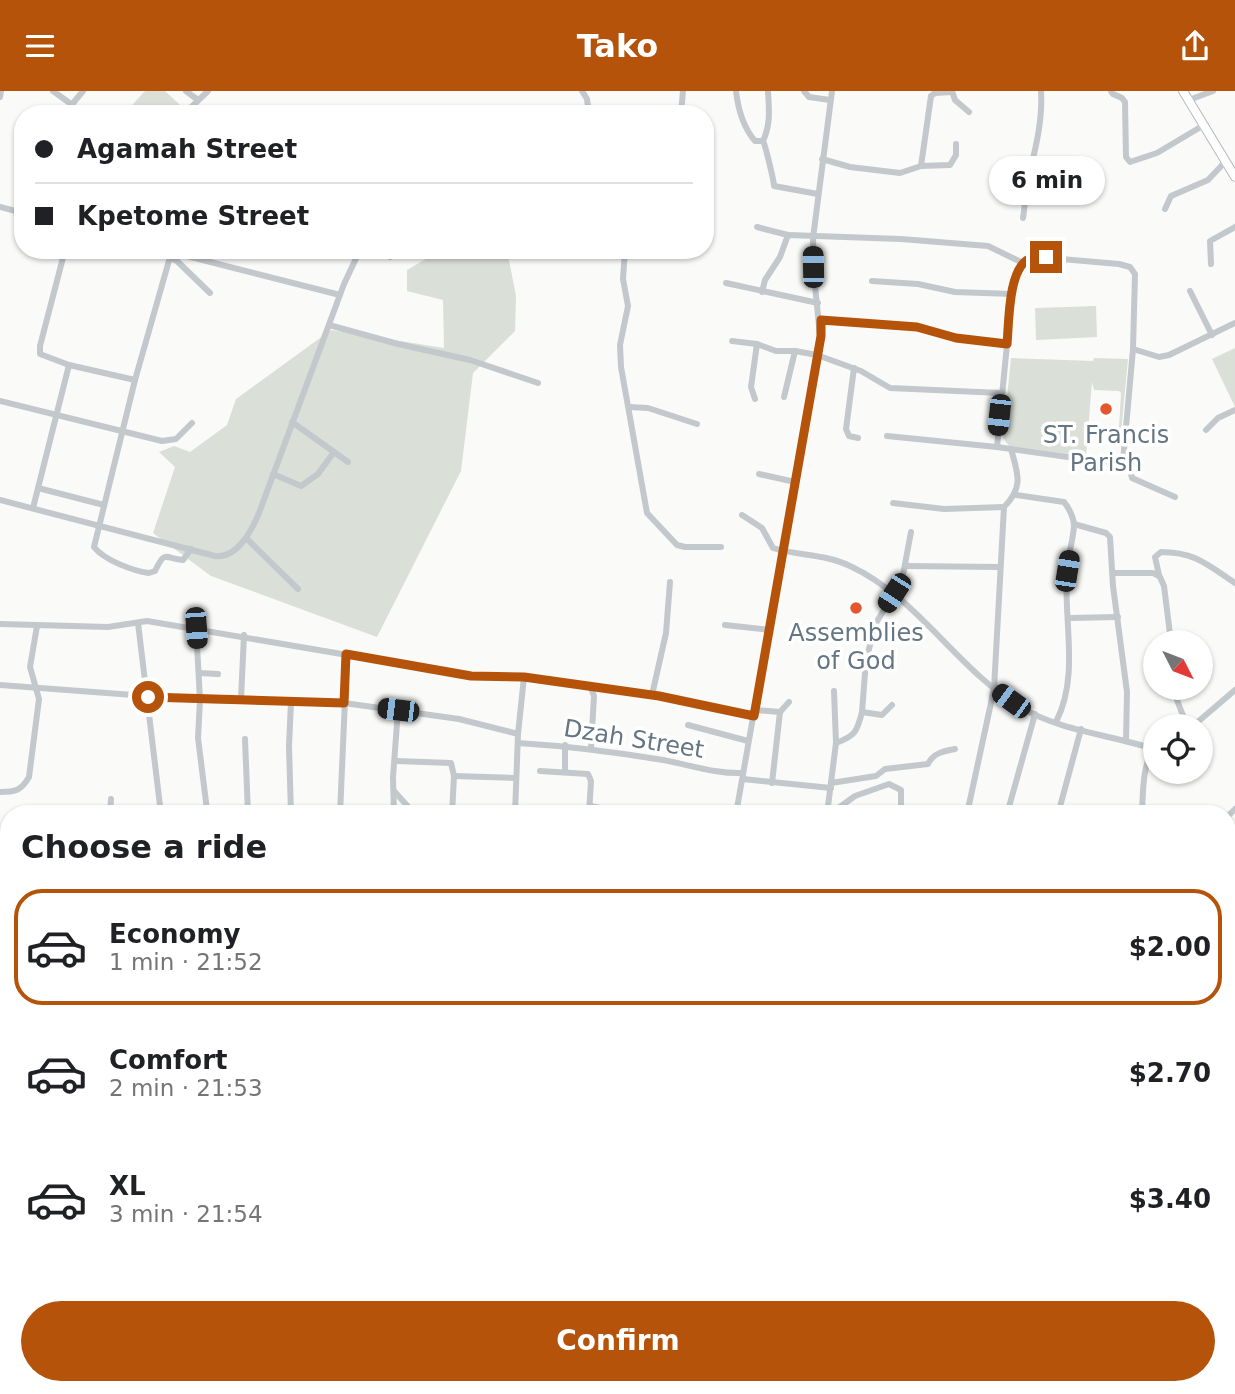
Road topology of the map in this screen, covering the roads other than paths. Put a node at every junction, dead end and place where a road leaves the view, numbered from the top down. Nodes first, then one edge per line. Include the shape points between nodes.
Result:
1 (2, 91) edge
2 (53, 91) edge
3 (83, 91) edge
4 (186, 91) edge
5 (208, 91) edge
6 (736, 91) edge
7 (768, 91) edge
8 (804, 91) edge
9 (832, 91) edge
10 (952, 91) edge
11 (1041, 91) edge
12 (1111, 91) edge
13 (1183, 91) edge
14 (1213, 91) edge
15 (0, 97) edge
16 (198, 100) junction
17 (830, 100) junction
18 (1189, 100) junction
19 (71, 104) joint
20 (193, 105) edge
21 (969, 113) dead end
22 (1204, 125) junction
23 (763, 141) junction
24 (956, 144) dead end
25 (822, 159) junction
26 (1225, 162) junction
27 (1033, 164) junction
28 (1064, 165) dead end
29 (921, 166) junction
30 (1234, 173) edge
31 (818, 194) junction
32 (1165, 209) dead end
33 (1023, 218) dead end
34 (757, 227) dead end
35 (1235, 227) edge
36 (788, 235) junction
37 (814, 236) junction
38 (63, 259) edge
39 (170, 259) edge
40 (175, 259) edge
41 (192, 259) edge
42 (356, 259) edge
43 (624, 259) edge
44 (1023, 263) junction
45 (1211, 264) dead end
46 (872, 281) dead end
47 (726, 283) dead end
48 (1190, 291) dead end
49 (762, 292) junction
50 (210, 293) dead end
51 (1012, 294) junction
52 (340, 295) junction
53 (818, 303) junction
54 (821, 320) junction
55 (1235, 323) edge
56 (329, 325) junction
57 (1212, 335) junction
58 (732, 341) dead end
59 (757, 344) junction
60 (1007, 344) junction
61 (1133, 349) junction
62 (794, 351) junction
63 (817, 355) junction
64 (69, 365) junction
65 (854, 368) junction
66 (135, 380) junction
67 (538, 383) dead end
68 (1001, 393) junction
69 (784, 397) dead end
70 (755, 400) dead end
71 (0, 401) edge
72 (629, 407) junction
73 (1235, 410) edge
74 (57, 415) junction
75 (292, 422) junction
76 (192, 423) dead end
77 (697, 424) dead end
78 (1206, 430) dead end
79 (123, 431) junction
80 (887, 436) dead end
81 (858, 438) dead end
82 (997, 447) junction
83 (1011, 449) junction
84 (334, 452) junction
85 (1123, 461) junction
86 (348, 462) dead end
87 (273, 474) junction
88 (759, 474) dead end
89 (796, 482) junction
90 (38, 488) junction
91 (1016, 495) junction
92 (1175, 497) dead end
93 (0, 500) edge
94 (893, 503) dead end
95 (104, 505) junction
96 (1004, 506) junction
97 (33, 508) junction
98 (742, 515) dead end
99 (1074, 524) junction
100 (99, 526) junction
101 (911, 532) dead end
102 (246, 538) junction
103 (721, 547) dead end
104 (191, 549) junction
105 (784, 552) junction
106 (905, 566) junction
107 (1000, 566) junction
108 (1113, 573) junction
109 (1159, 575) junction
110 (670, 582) dead end
111 (1235, 583) edge
112 (298, 589) dead end
113 (894, 593) junction
114 (1118, 617) junction
115 (1069, 618) junction
116 (138, 623) junction
117 (0, 624) edge
118 (725, 625) dead end
119 (37, 626) junction
120 (196, 628) junction
121 (770, 630) junction
122 (1170, 630) edge
123 (244, 635) junction
124 (346, 654) junction
125 (199, 673) junction
126 (218, 674) dead end
127 (524, 677) junction
128 (0, 685) edge
129 (35, 688) junction
130 (591, 688) junction
131 (994, 689) junction
132 (1235, 690) edge
133 (834, 691) dead end
134 (652, 695) junction
135 (148, 697) junction
136 (241, 699) junction
137 (201, 700) junction
138 (291, 702) junction
139 (789, 702) dead end
140 (344, 703) junction
141 (892, 705) dead end
142 (398, 710) junction
143 (780, 712) junction
144 (862, 712) junction
145 (754, 713) junction
146 (1035, 714) junction
147 (1207, 714) edge
148 (1056, 722) junction
149 (688, 725) dead end
150 (1081, 729) junction
151 (518, 734) junction
152 (245, 739) dead end
153 (1126, 740) junction
154 (748, 741) junction
155 (518, 743) junction
156 (836, 743) junction
157 (565, 745) junction
158 (1143, 745) edge
159 (591, 748) junction
160 (955, 749) dead end
161 (396, 761) junction
162 (540, 771) dead end
163 (565, 772) junction
164 (454, 776) junction
165 (743, 776) junction
166 (515, 778) junction
167 (772, 783) junction
168 (1146, 784) edge
169 (831, 785) junction
170 (394, 791) junction
171 (0, 792) edge
172 (111, 799) dead end
173 (111, 805) edge
174 (159, 805) edge
175 (206, 805) edge
176 (248, 805) edge
177 (290, 805) edge
178 (340, 805) edge
179 (394, 805) edge
180 (407, 805) edge
181 (452, 805) edge
182 (515, 805) edge
183 (589, 805) edge
184 (738, 805) edge
185 (829, 805) edge
186 (842, 805) edge
187 (901, 805) edge
188 (969, 805) edge
189 (1010, 805) edge
190 (1060, 805) edge
191 (1143, 805) edge

1 - 15 street
2 - 19 street
3 - 19 street
4 - 16 street
5 - 16 street
6 - 23 street via 749,134 755,141
7 - 23 street via 770,111
8 - 17 street via 809,97
9 - 17 street
10 - 21 street
10 - 29 street via 930,96
11 - 27 street
12 - 22 street via 1125,102 1126,157 1130,162 1157,153
13 - 18 main road
14 - 18 street
16 - 20 street
17 - 25 street
18 - 22 main road
22 - 26 main road
23 - 31 street via 774,186
24 - 29 street via 950,165
25 - 29 street via 900,173
25 - 31 street
26 - 30 main road
26 - 32 street via 1208,180 1171,196
27 - 28 street
27 - 33 street
31 - 37 street
34 - 36 street
35 - 45 street via 1210,241
36 - 37 street
36 - 49 street
37 - 44 street via 988,246
37 - 53 street
38 - 64 street via 39,351
39 - 66 street
40 - 50 street
41 - 52 street
42 - 52 street
43 - 72 street via 628,306 620,355
44 - 51 street
44 - 61 street via 1038,257 1130,267 1135,274
46 - 51 street
47 - 49 street
48 - 57 street
49 - 53 street
51 - 60 street
52 - 56 street
53 - 54 street
54 - 60 street via 917,327 956,338
54 - 63 street
55 - 57 street
56 - 67 street via 470,360
56 - 75 street
57 - 61 street via 1163,357
58 - 59 street
59 - 62 street
59 - 70 street via 751,387
60 - 68 street
61 - 85 street
62 - 63 street
62 - 69 street
63 - 65 street
63 - 89 street
64 - 66 street
64 - 74 street
65 - 68 street via 890,388
65 - 81 street via 846,429 849,436
66 - 79 street
68 - 82 street
71 - 74 street
72 - 77 street via 648,408
72 - 103 street via 647,513 677,545
73 - 78 street
74 - 79 street
74 - 90 street
75 - 84 street
75 - 87 street
76 - 79 street via 168,442
79 - 95 street
80 - 82 street
82 - 83 street
83 - 85 street
83 - 91 street via 1018,473
84 - 86 street
84 - 87 street via 318,474 300,486
85 - 92 street via 1132,478
87 - 102 street
88 - 89 street
89 - 105 street
90 - 95 street
90 - 97 street
91 - 96 street
91 - 99 street via 1063,502
93 - 97 street
94 - 96 street via 944,509
95 - 100 street
96 - 107 street
97 - 100 street
98 - 105 street via 762,528 773,548
99 - 108 street via 1110,535
99 - 115 street via 1067,571
100 - 104 street
100 - 104 street via 95,550 143,573 155,571 165,556 183,560
101 - 106 street
102 - 104 street via 224,557
102 - 112 street
105 - 113 street via 850,565
105 - 121 street
106 - 107 street
106 - 113 street
107 - 131 street
108 - 109 street
108 - 114 street
109 - 111 street via 1155,557 1168,552 1194,556
109 - 122 street
110 - 134 street via 666,633
113 - 131 street
113 - 144 street via 873,633
114 - 115 street
114 - 153 street via 1127,692
115 - 148 street via 1066,687
116 - 119 street
116 - 120 street
116 - 135 street
117 - 119 street
118 - 121 street
119 - 129 street via 30,667
120 - 123 street
120 - 125 street
121 - 145 street
123 - 124 street
123 - 136 street
124 - 127 street via 471,676
124 - 140 street
125 - 126 street
125 - 137 street
127 - 130 street
127 - 151 street
128 - 129 street
129 - 135 street
129 - 171 street via 39,699 29,777 23,788
130 - 134 street
130 - 159 street
131 - 146 street
131 - 188 street
132 - 147 street
133 - 156 street
134 - 145 street
135 - 137 street
135 - 174 street
136 - 137 street
136 - 138 street
137 - 175 street via 198,738
138 - 140 street
138 - 177 street
139 - 143 street
140 - 142 street
140 - 178 street
141 - 144 street via 883,715
142 - 151 street
142 - 161 street
143 - 145 street
143 - 167 street
144 - 156 street via 854,734
145 - 154 street
146 - 148 street
146 - 189 street
148 - 150 street
149 - 154 street
150 - 153 street
150 - 190 street
151 - 155 street
152 - 176 street
153 - 158 street
154 - 165 street
155 - 157 street, Dzah Street
155 - 166 street
156 - 169 street
157 - 159 street, Dzah Street
157 - 163 street
159 - 165 street, Dzah Street
160 - 169 street, Dzah Street via 939,753 928,764 885,769 876,776
161 - 164 street via 450,762
161 - 170 street
162 - 163 street
163 - 183 street via 589,776
164 - 166 street
164 - 181 street
165 - 167 street, Dzah Street
165 - 184 street
166 - 182 street
167 - 169 street, Dzah Street
168 - 191 street
169 - 185 street
170 - 179 street
170 - 180 street
172 - 173 street
186 - 187 street via 889,784 901,790

